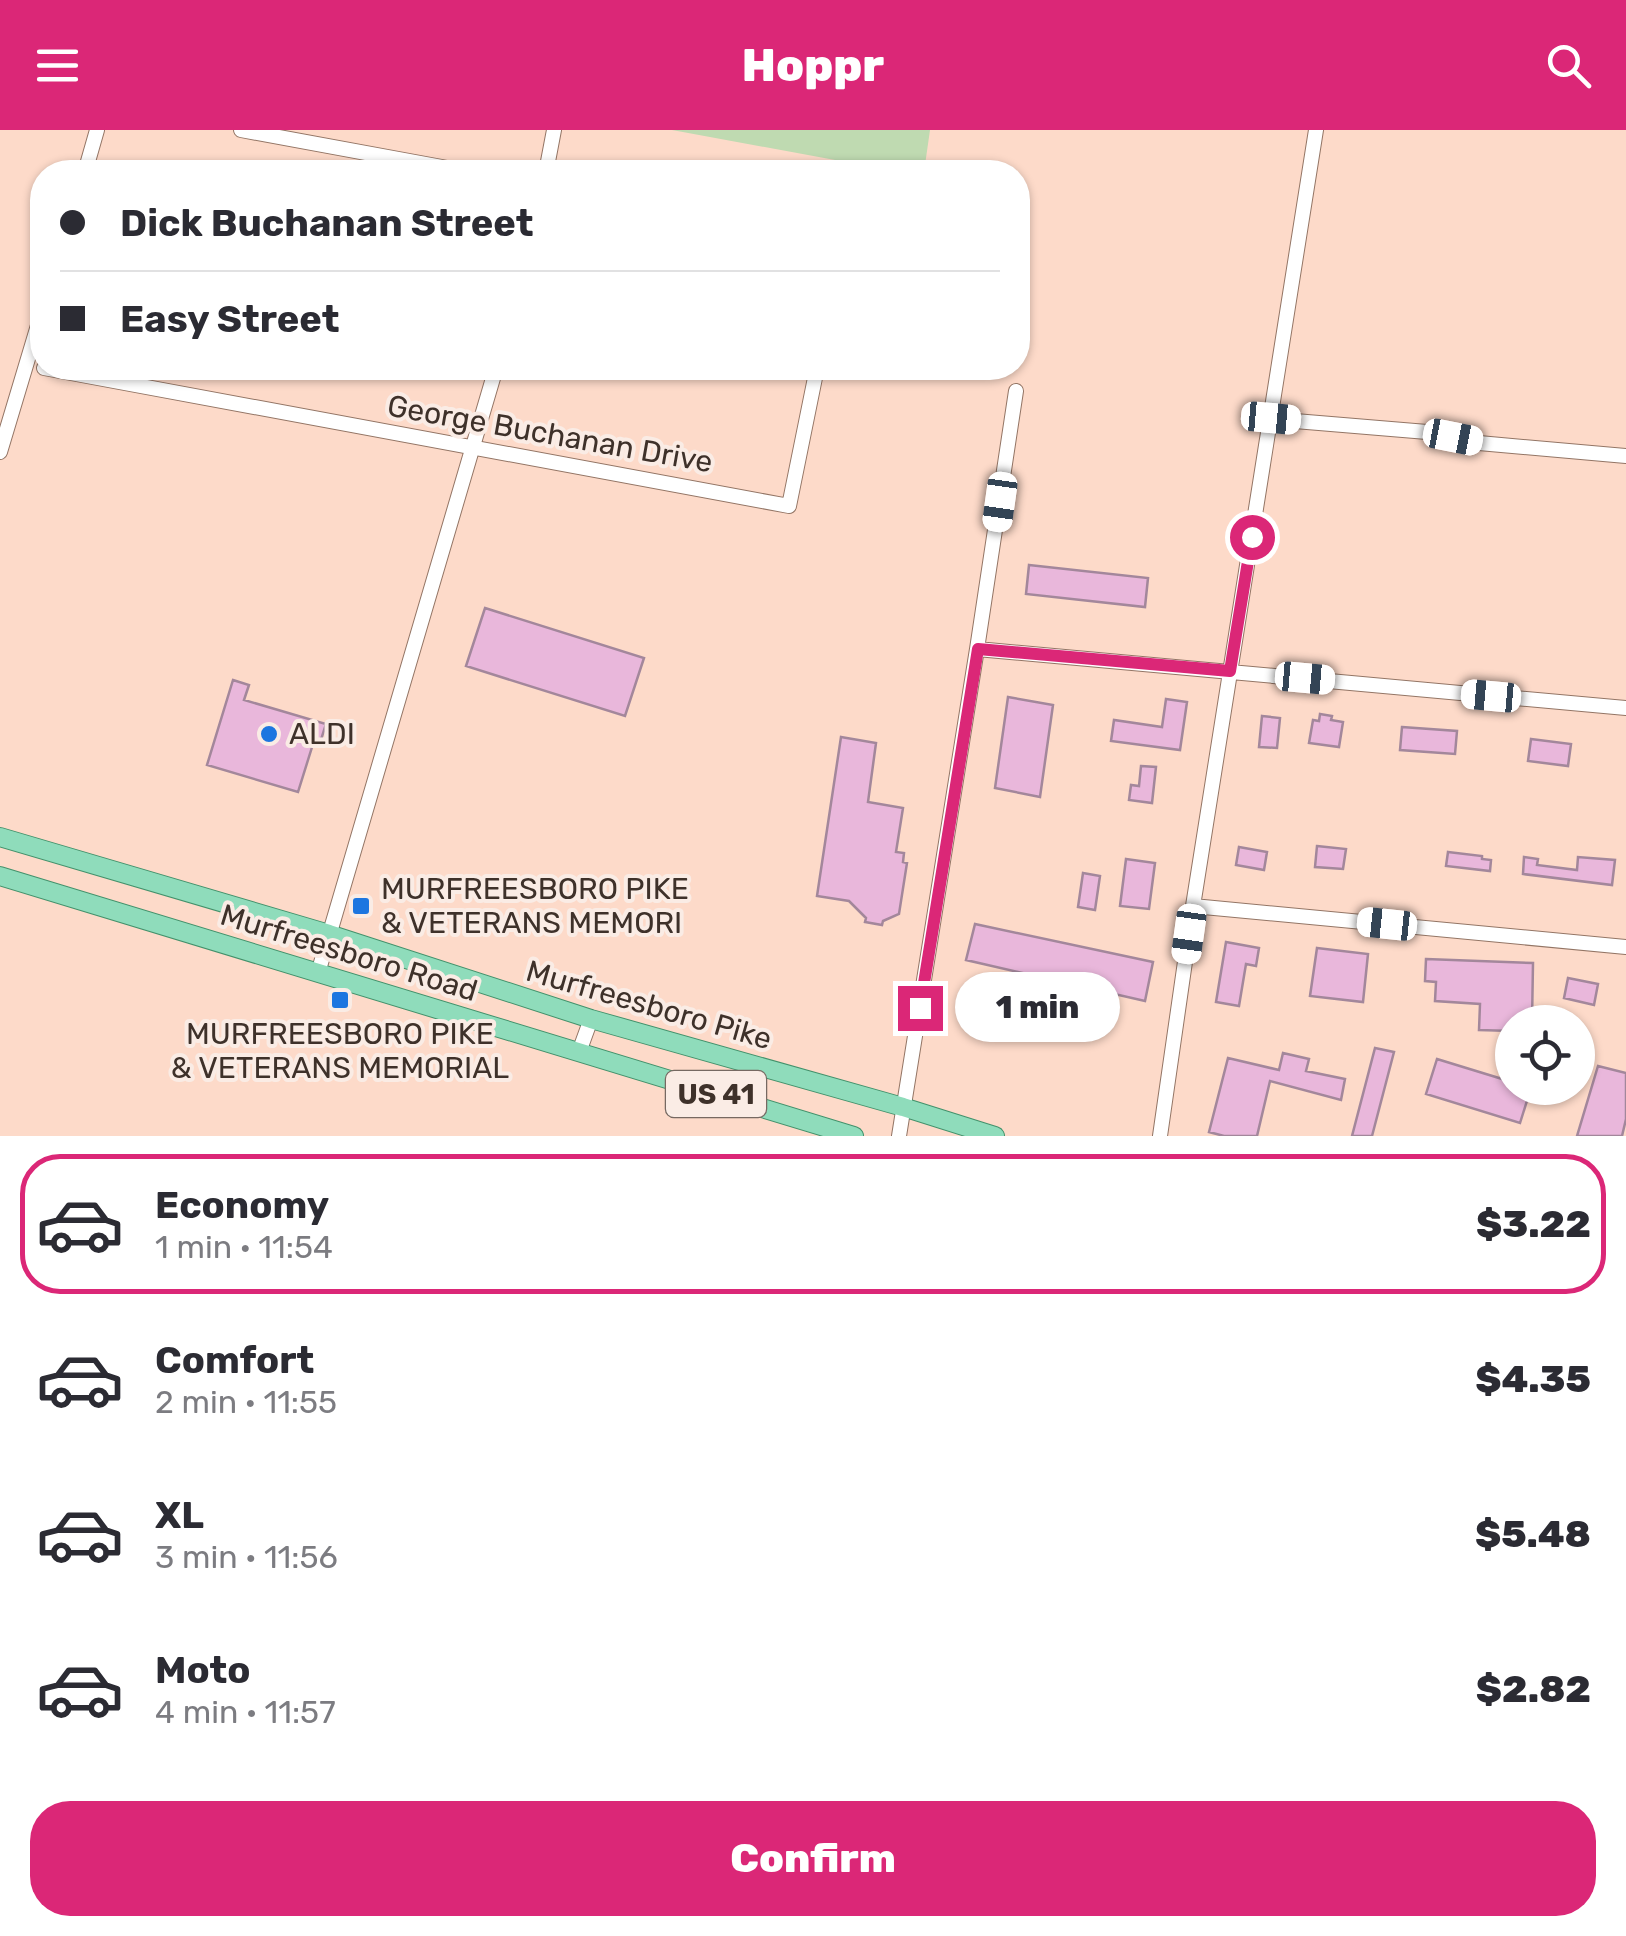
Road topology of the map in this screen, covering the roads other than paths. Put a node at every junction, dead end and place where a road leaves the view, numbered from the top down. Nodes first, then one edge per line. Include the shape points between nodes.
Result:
1 (97, 130) edge
2 (241, 130) edge
3 (554, 130) edge
4 (1316, 130) edge
5 (88, 160) edge
6 (404, 160) edge
7 (548, 160) edge
8 (30, 351) edge
9 (26, 364) junction
10 (30, 365) edge
11 (112, 380) edge
12 (493, 380) edge
13 (814, 380) edge
14 (1016, 391) dead end
15 (1271, 418) junction
16 (473, 448) junction
17 (0, 452) edge
18 (1626, 456) edge
19 (978, 649) junction
20 (1230, 671) junction
21 (1626, 708) edge
22 (0, 837) edge
23 (0, 876) edge
24 (1194, 906) junction
25 (329, 934) junction
26 (1626, 948) edge
27 (318, 973) junction
28 (591, 1019) junction
29 (579, 1052) junction
30 (903, 1107) junction
31 (854, 1136) edge
32 (898, 1136) edge
33 (996, 1136) edge
34 (1160, 1136) edge

1 - 5 street
2 - 6 street
3 - 7 street
4 - 15 street
8 - 9 street
9 - 10 street, George Buchanan Drive
9 - 17 street
11 - 16 street, George Buchanan Drive
12 - 16 street
13 - 16 street, George Buchanan Drive via 789,506
14 - 19 street
15 - 18 street
15 - 20 street
16 - 25 street
19 - 20 street
19 - 30 street
20 - 21 street
20 - 24 street
22 - 25 main road, Murfreesboro Pike
23 - 27 main road, Murfreesboro Road / US 41
24 - 26 street
24 - 34 street
25 - 27 street
25 - 28 main road, Murfreesboro Pike
27 - 29 main road, Murfreesboro Road / US 41
28 - 29 street
28 - 30 main road, Murfreesboro Pike
29 - 31 main road, Murfreesboro Road / US 41
30 - 32 street
30 - 33 main road, Murfreesboro Pike

